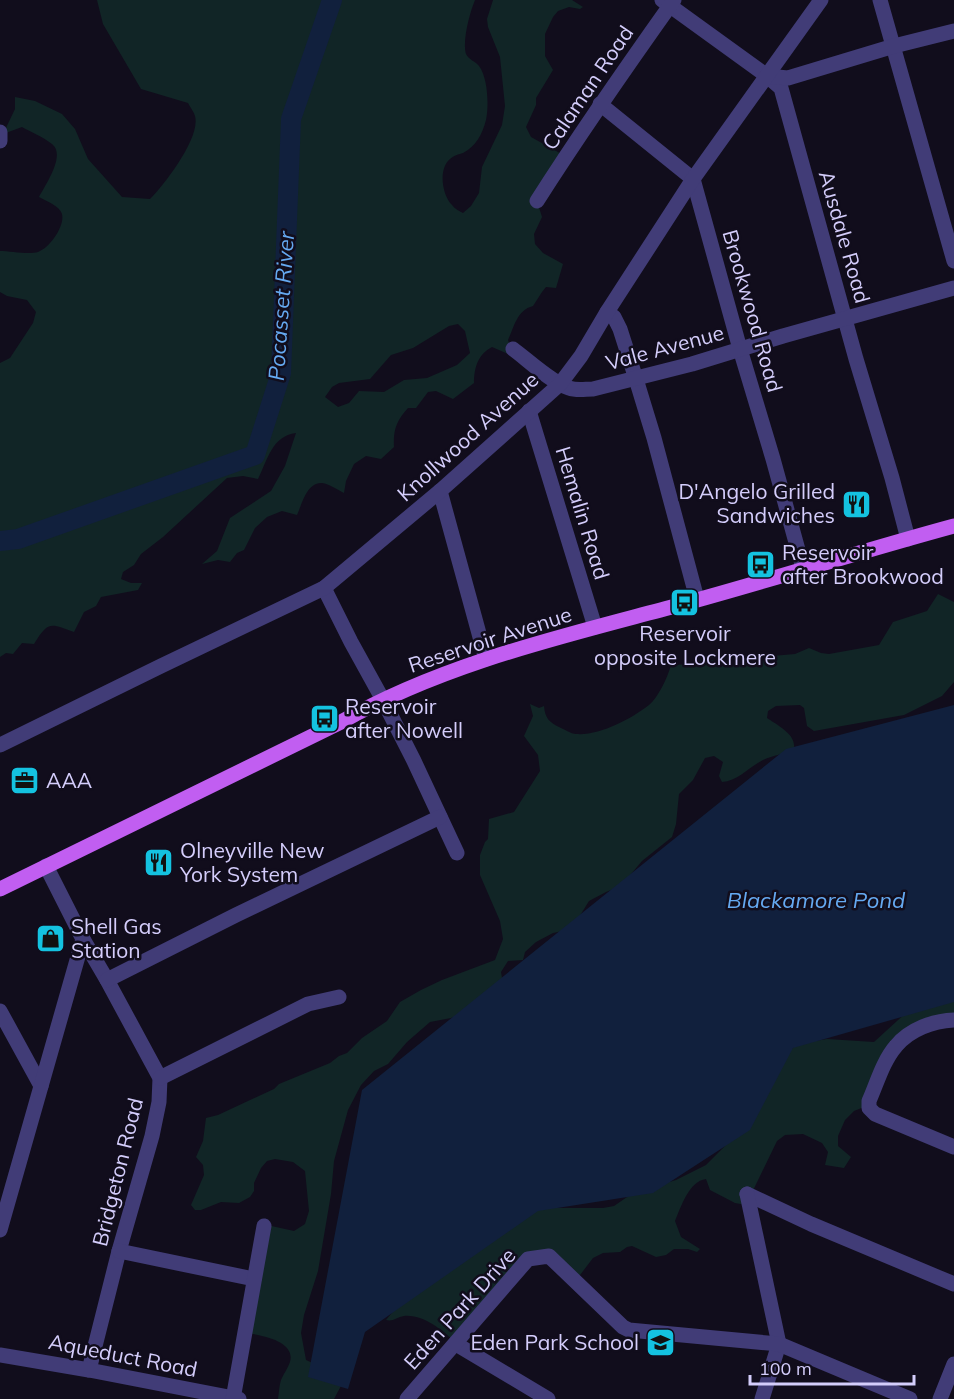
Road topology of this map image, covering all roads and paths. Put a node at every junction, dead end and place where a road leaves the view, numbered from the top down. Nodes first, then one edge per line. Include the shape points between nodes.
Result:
1 (821, 0) edge
2 (880, 0) edge
3 (669, 2) edge
4 (954, 31) edge
5 (894, 46) junction
6 (767, 76) junction
7 (600, 104) junction
8 (693, 179) junction
9 (537, 201) dead end
10 (954, 261) edge
11 (954, 288) edge
12 (607, 312) junction
13 (845, 319) junction
14 (513, 349) dead end
15 (740, 349) junction
16 (636, 379) junction
17 (557, 382) junction
18 (529, 411) junction
19 (440, 491) junction
20 (954, 526) edge
21 (908, 539) junction
22 (803, 568) junction
23 (324, 588) junction
24 (697, 599) junction
25 (596, 627) junction
26 (486, 659) junction
27 (383, 700) junction
28 (0, 745) edge
29 (440, 817) junction
30 (457, 853) dead end
31 (46, 866) junction
32 (0, 889) edge
33 (82, 939) junction
34 (108, 980) junction
35 (339, 997) dead end
36 (0, 1011) edge
37 (954, 1020) edge
38 (160, 1078) junction
39 (41, 1086) junction
40 (954, 1147) edge
41 (264, 1226) dead end
42 (0, 1230) edge
43 (119, 1251) junction
44 (254, 1279) junction
45 (954, 1284) edge
46 (456, 1344) junction
47 (779, 1344) junction
48 (0, 1355) edge
49 (954, 1364) edge
50 (89, 1370) junction
51 (235, 1399) edge
52 (407, 1399) edge
53 (548, 1399) edge
54 (762, 1399) edge
55 (910, 1399) edge
56 (939, 1399) edge

1 - 6 street, Knollwood Avenue
2 - 5 street
3 - 6 street, Ausdale Road
3 - 7 street, Calaman Road
4 - 5 street
5 - 6 street via 788,78
5 - 10 street
6 - 8 street, Knollwood Avenue
6 - 13 street, Ausdale Road via 781,88
7 - 8 street
7 - 9 street, Calaman Road
8 - 12 street, Knollwood Avenue
8 - 15 street, Brookwood Road
11 - 13 street, Vale Avenue
12 - 16 street via 620,329
12 - 17 street, Knollwood Avenue via 581,356
13 - 15 street, Vale Avenue
13 - 21 street, Ausdale Road
14 - 17 street
15 - 16 street, Vale Avenue
15 - 22 street, Brookwood Road
16 - 17 street, Vale Avenue via 579,390
16 - 24 street
17 - 18 street, Knollwood Avenue
18 - 19 street, Knollwood Avenue
18 - 25 street, Hemalin Road
19 - 23 street, Knollwood Avenue
19 - 26 street
20 - 21 main road, Reservoir Avenue
21 - 22 main road, Reservoir Avenue
22 - 24 main road, Reservoir Avenue
23 - 27 street
23 - 28 street, Knollwood Avenue
24 - 25 main road, Reservoir Avenue
25 - 26 main road, Reservoir Avenue
26 - 27 main road, Reservoir Avenue
27 - 29 street
27 - 31 main road, Reservoir Avenue
29 - 30 street
29 - 34 street
31 - 32 main road, Reservoir Avenue
31 - 33 street, Bridgeton Road
33 - 34 street, Bridgeton Road
33 - 39 street
34 - 38 street, Bridgeton Road
35 - 38 street via 308,1004
36 - 39 street
37 - 40 street via 933,1022 896,1045 869,1108
38 - 43 street, Bridgeton Road via 152,1137
39 - 42 street
41 - 44 street
43 - 44 street
43 - 50 street, Bridgeton Road
44 - 51 street
45 - 47 street via 747,1194
46 - 47 street, Eden Park Drive via 528,1260 549,1256 629,1330
46 - 52 street, Eden Park Drive
46 - 53 street
47 - 54 street
47 - 55 street
48 - 50 street, Aqueduct Road
49 - 56 street
50 - 51 street, Aqueduct Road

